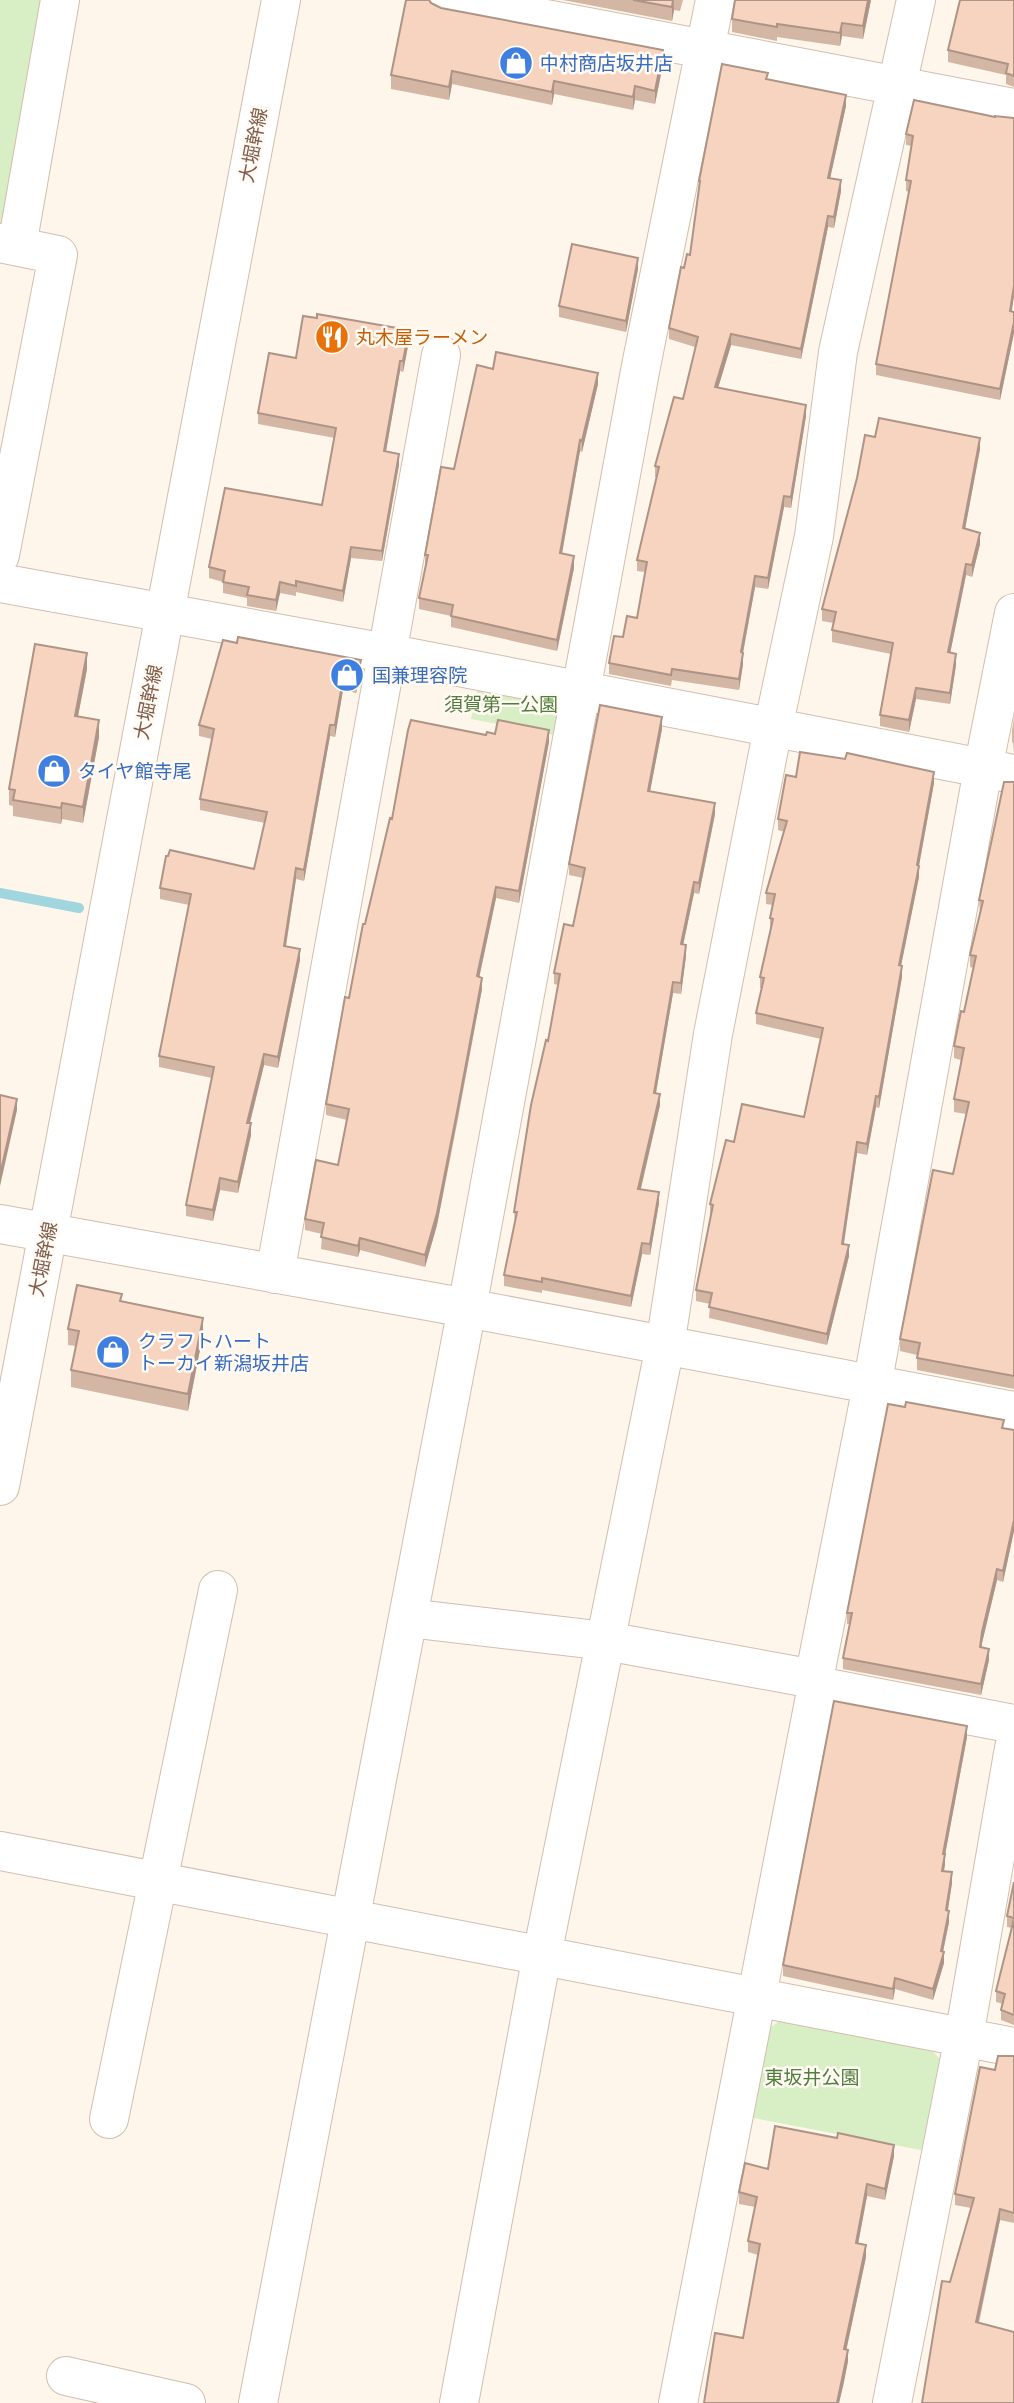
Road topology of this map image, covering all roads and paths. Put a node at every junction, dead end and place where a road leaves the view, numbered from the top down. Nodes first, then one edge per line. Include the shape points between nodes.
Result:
1 (60, 0) edge
2 (281, 0) edge
3 (446, 0) edge
4 (715, 0) edge
5 (916, 0) edge
6 (512, 6) edge
7 (706, 48) junction
8 (898, 85) junction
9 (1014, 108) edge
10 (8, 244) edge
11 (441, 355) dead end
12 (0, 555) edge
13 (0, 583) edge
14 (166, 613) junction
15 (1014, 613) edge
16 (386, 653) junction
17 (580, 692) junction
18 (773, 728) junction
19 (999, 772) edge
20 (0, 1224) edge
21 (48, 1234) junction
22 (275, 1274) junction
23 (467, 1308) junction
24 (665, 1346) junction
25 (872, 1386) junction
26 (1014, 1411) edge
27 (0, 1486) edge
28 (218, 1590) dead end
29 (408, 1618) junction
30 (606, 1641) junction
31 (815, 1683) junction
32 (1014, 1724) edge
33 (1014, 1748) edge
34 (0, 1851) edge
35 (158, 1881) junction
36 (352, 1919) junction
37 (542, 1955) junction
38 (757, 1999) junction
39 (964, 2037) junction
40 (1014, 2047) edge
41 (109, 2119) dead end
42 (66, 2375) dead end
43 (186, 2403) edge
44 (258, 2403) edge
45 (459, 2403) edge
46 (678, 2403) edge
47 (892, 2403) edge

1 - 10 street
2 - 14 street, 大堀幹線
3 - 6 street
4 - 7 street
5 - 8 street
6 - 7 street
7 - 8 street
7 - 17 street
8 - 9 street
8 - 18 street via 838,352 814,536
10 - 12 street via 58,255
11 - 16 street
13 - 14 street
14 - 16 street
14 - 21 street, 大堀幹線
15 - 19 street
16 - 17 street
16 - 22 street
17 - 18 street
17 - 23 street
18 - 19 street
18 - 24 street via 713,1034
19 - 25 street
20 - 21 street
21 - 22 street
21 - 27 street, 大堀幹線
22 - 23 street
23 - 24 street
23 - 29 street
24 - 25 street
24 - 30 street
25 - 26 street
25 - 31 street
28 - 35 street
29 - 30 street
29 - 36 street
30 - 31 street
30 - 37 street
31 - 32 street
31 - 38 street
33 - 39 street
34 - 35 street
35 - 36 street
35 - 41 street
36 - 37 street
36 - 44 street
37 - 38 street
37 - 45 street
38 - 39 street
38 - 46 street
39 - 40 street
39 - 47 street
42 - 43 street

